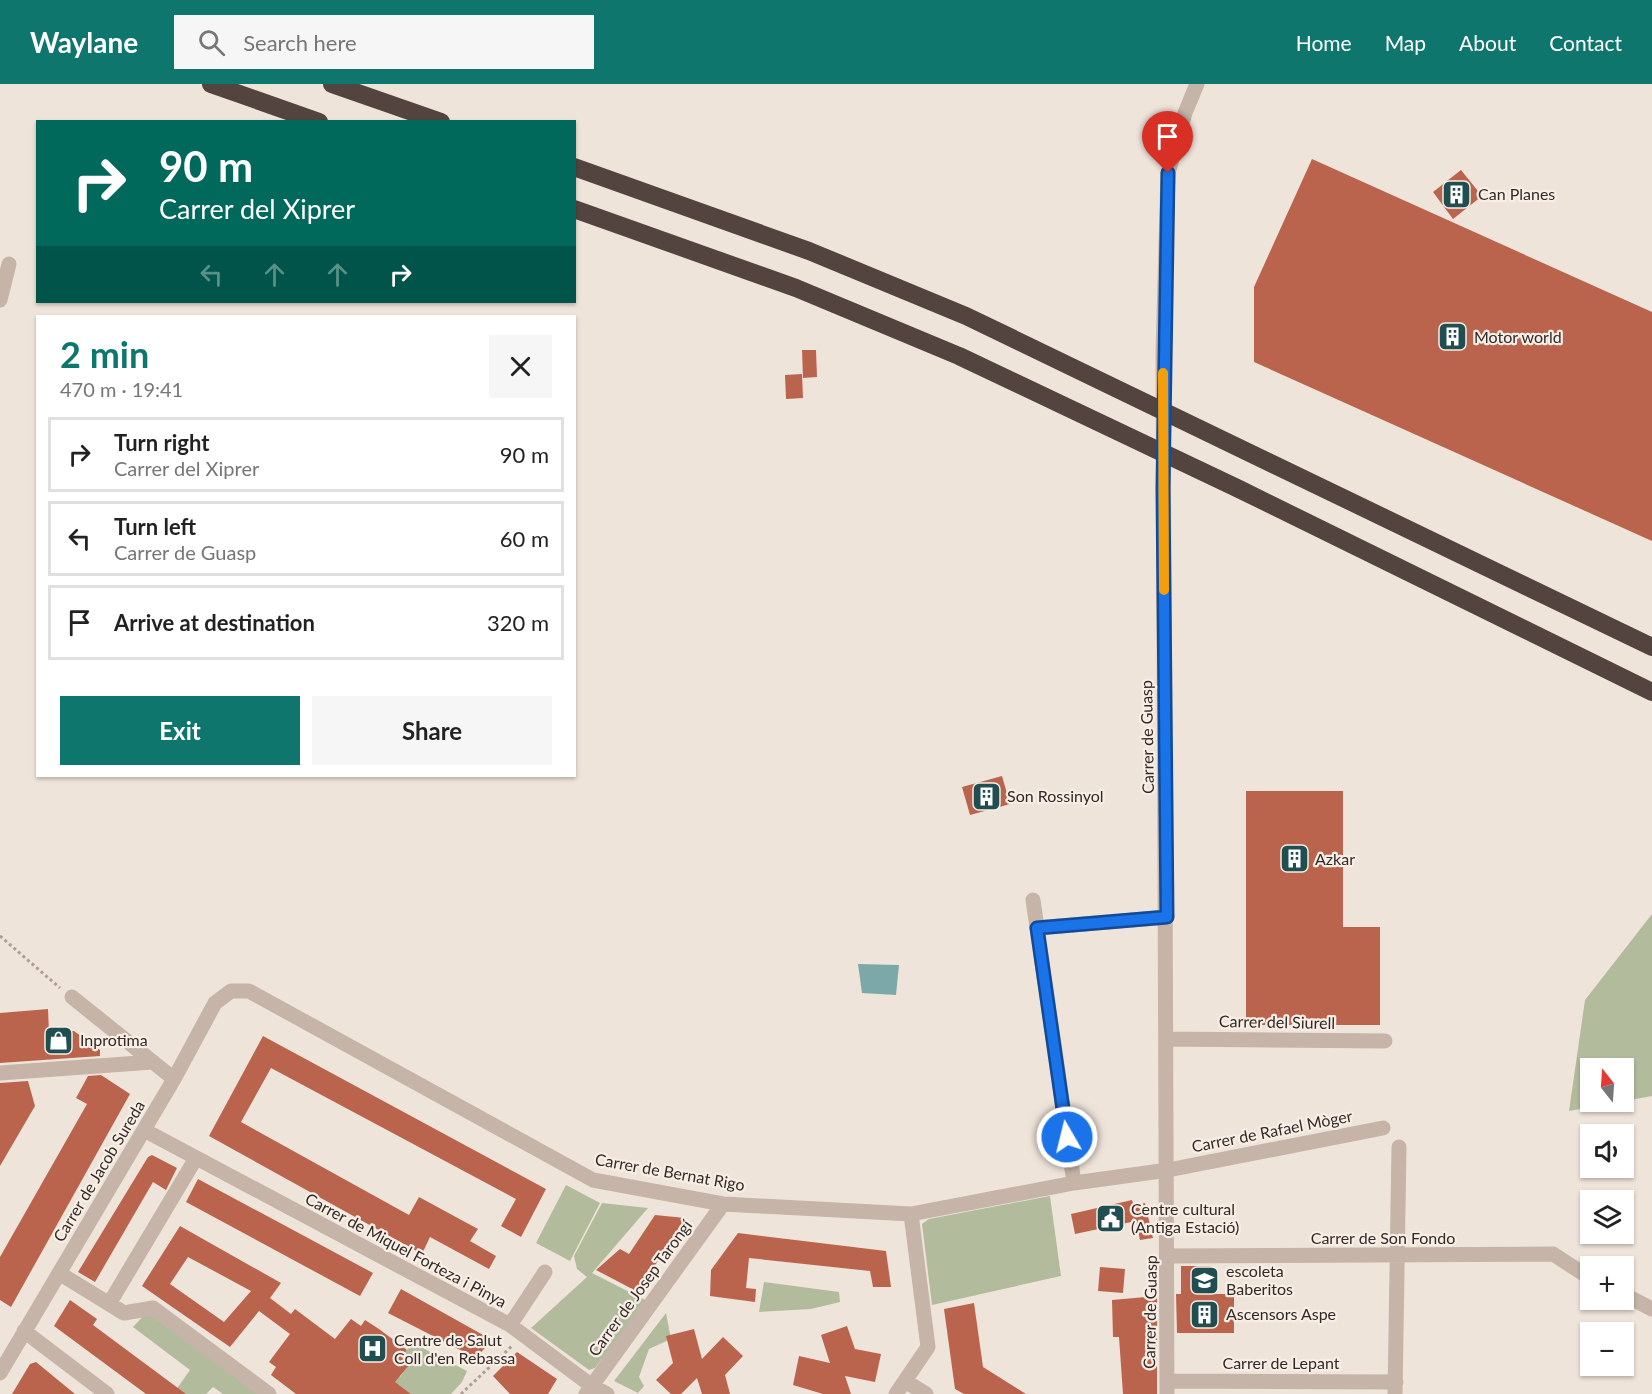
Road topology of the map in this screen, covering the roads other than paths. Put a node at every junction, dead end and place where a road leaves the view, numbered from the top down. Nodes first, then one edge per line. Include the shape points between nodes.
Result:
1 (211, 84) edge
2 (332, 84) edge
3 (1197, 84) edge
4 (313, 120) edge
5 (435, 120) edge
6 (576, 168) edge
7 (576, 210) edge
8 (9, 264) dead end
9 (0, 300) edge
10 (1652, 647) edge
11 (1652, 692) edge
12 (1033, 900) dead end
13 (1167, 917) junction
14 (1037, 928) junction
15 (231, 991) joint
16 (72, 997) road end
17 (1168, 1039) junction
18 (1386, 1041) dead end
19 (153, 1062) junction
20 (0, 1073) edge
21 (174, 1079) junction
22 (1383, 1128) dead end
23 (144, 1130) junction
24 (1399, 1147) dead end
25 (195, 1158) junction
26 (1168, 1170) junction
27 (1074, 1183) junction
28 (723, 1204) junction
29 (911, 1214) junction
30 (1168, 1256) junction
31 (1397, 1257) junction
32 (545, 1272) dead end
33 (1580, 1272) edge
34 (59, 1273) junction
35 (1634, 1300) edge
36 (109, 1304) junction
37 (1652, 1309) edge
38 (510, 1325) junction
39 (24, 1331) junction
40 (0, 1373) edge
41 (900, 1388) edge
42 (1167, 1388) edge
43 (1395, 1388) edge
44 (589, 1390) edge
45 (107, 1394) edge
46 (269, 1394) edge
47 (607, 1394) edge
48 (926, 1394) edge

1 - 4 highway
2 - 5 highway
3 - 13 street, Carrer de Guasp via 1168,173 1163,353
6 - 10 highway via 809,250 966,316
7 - 11 highway via 796,288 959,356
8 - 9 street
12 - 14 street
13 - 14 street
13 - 17 street, Carrer de Guasp
14 - 27 street
15 - 21 street, Carrer de Jacob Sureda via 215,1003
15 - 28 street, Carrer de Bernat Rigo via 249,991 593,1180
16 - 19 street
17 - 18 street, Carrer del Siurell
17 - 26 street, Carrer de Guasp
19 - 20 street
19 - 21 street
21 - 23 street, Carrer de Jacob Sureda
22 - 26 street, Carrer de Rafael Mòger
23 - 25 street, Carrer de Miquel Forteza i Pinya
23 - 34 street, Carrer de Jacob Sureda
24 - 31 street
25 - 36 street
25 - 38 street, Carrer de Miquel Forteza i Pinya
26 - 27 street, Carrer de Rafael Mòger
26 - 30 street, Carrer de Guasp
27 - 29 street, Carrer de Bernat Rigo
28 - 29 street, Carrer de Bernat Rigo
28 - 44 street, Carrer de Josep Tarongí
29 - 41 street via 928,1347
30 - 31 street, Carrer de Son Fondo
30 - 42 street, Carrer de Guasp
31 - 33 street, Carrer de Son Fondo via 1553,1254
31 - 43 street
32 - 38 street
34 - 36 street
34 - 39 street, Carrer de Jacob Sureda
35 - 37 street
36 - 46 street via 124,1313 153,1308
38 - 44 street, Carrer de Miquel Forteza i Pinya
39 - 40 street, Carrer de Jacob Sureda
39 - 45 street
41 - 48 street
42 - 43 street, Carrer de Lepant
44 - 47 street, Carrer de Miquel Forteza i Pinya

